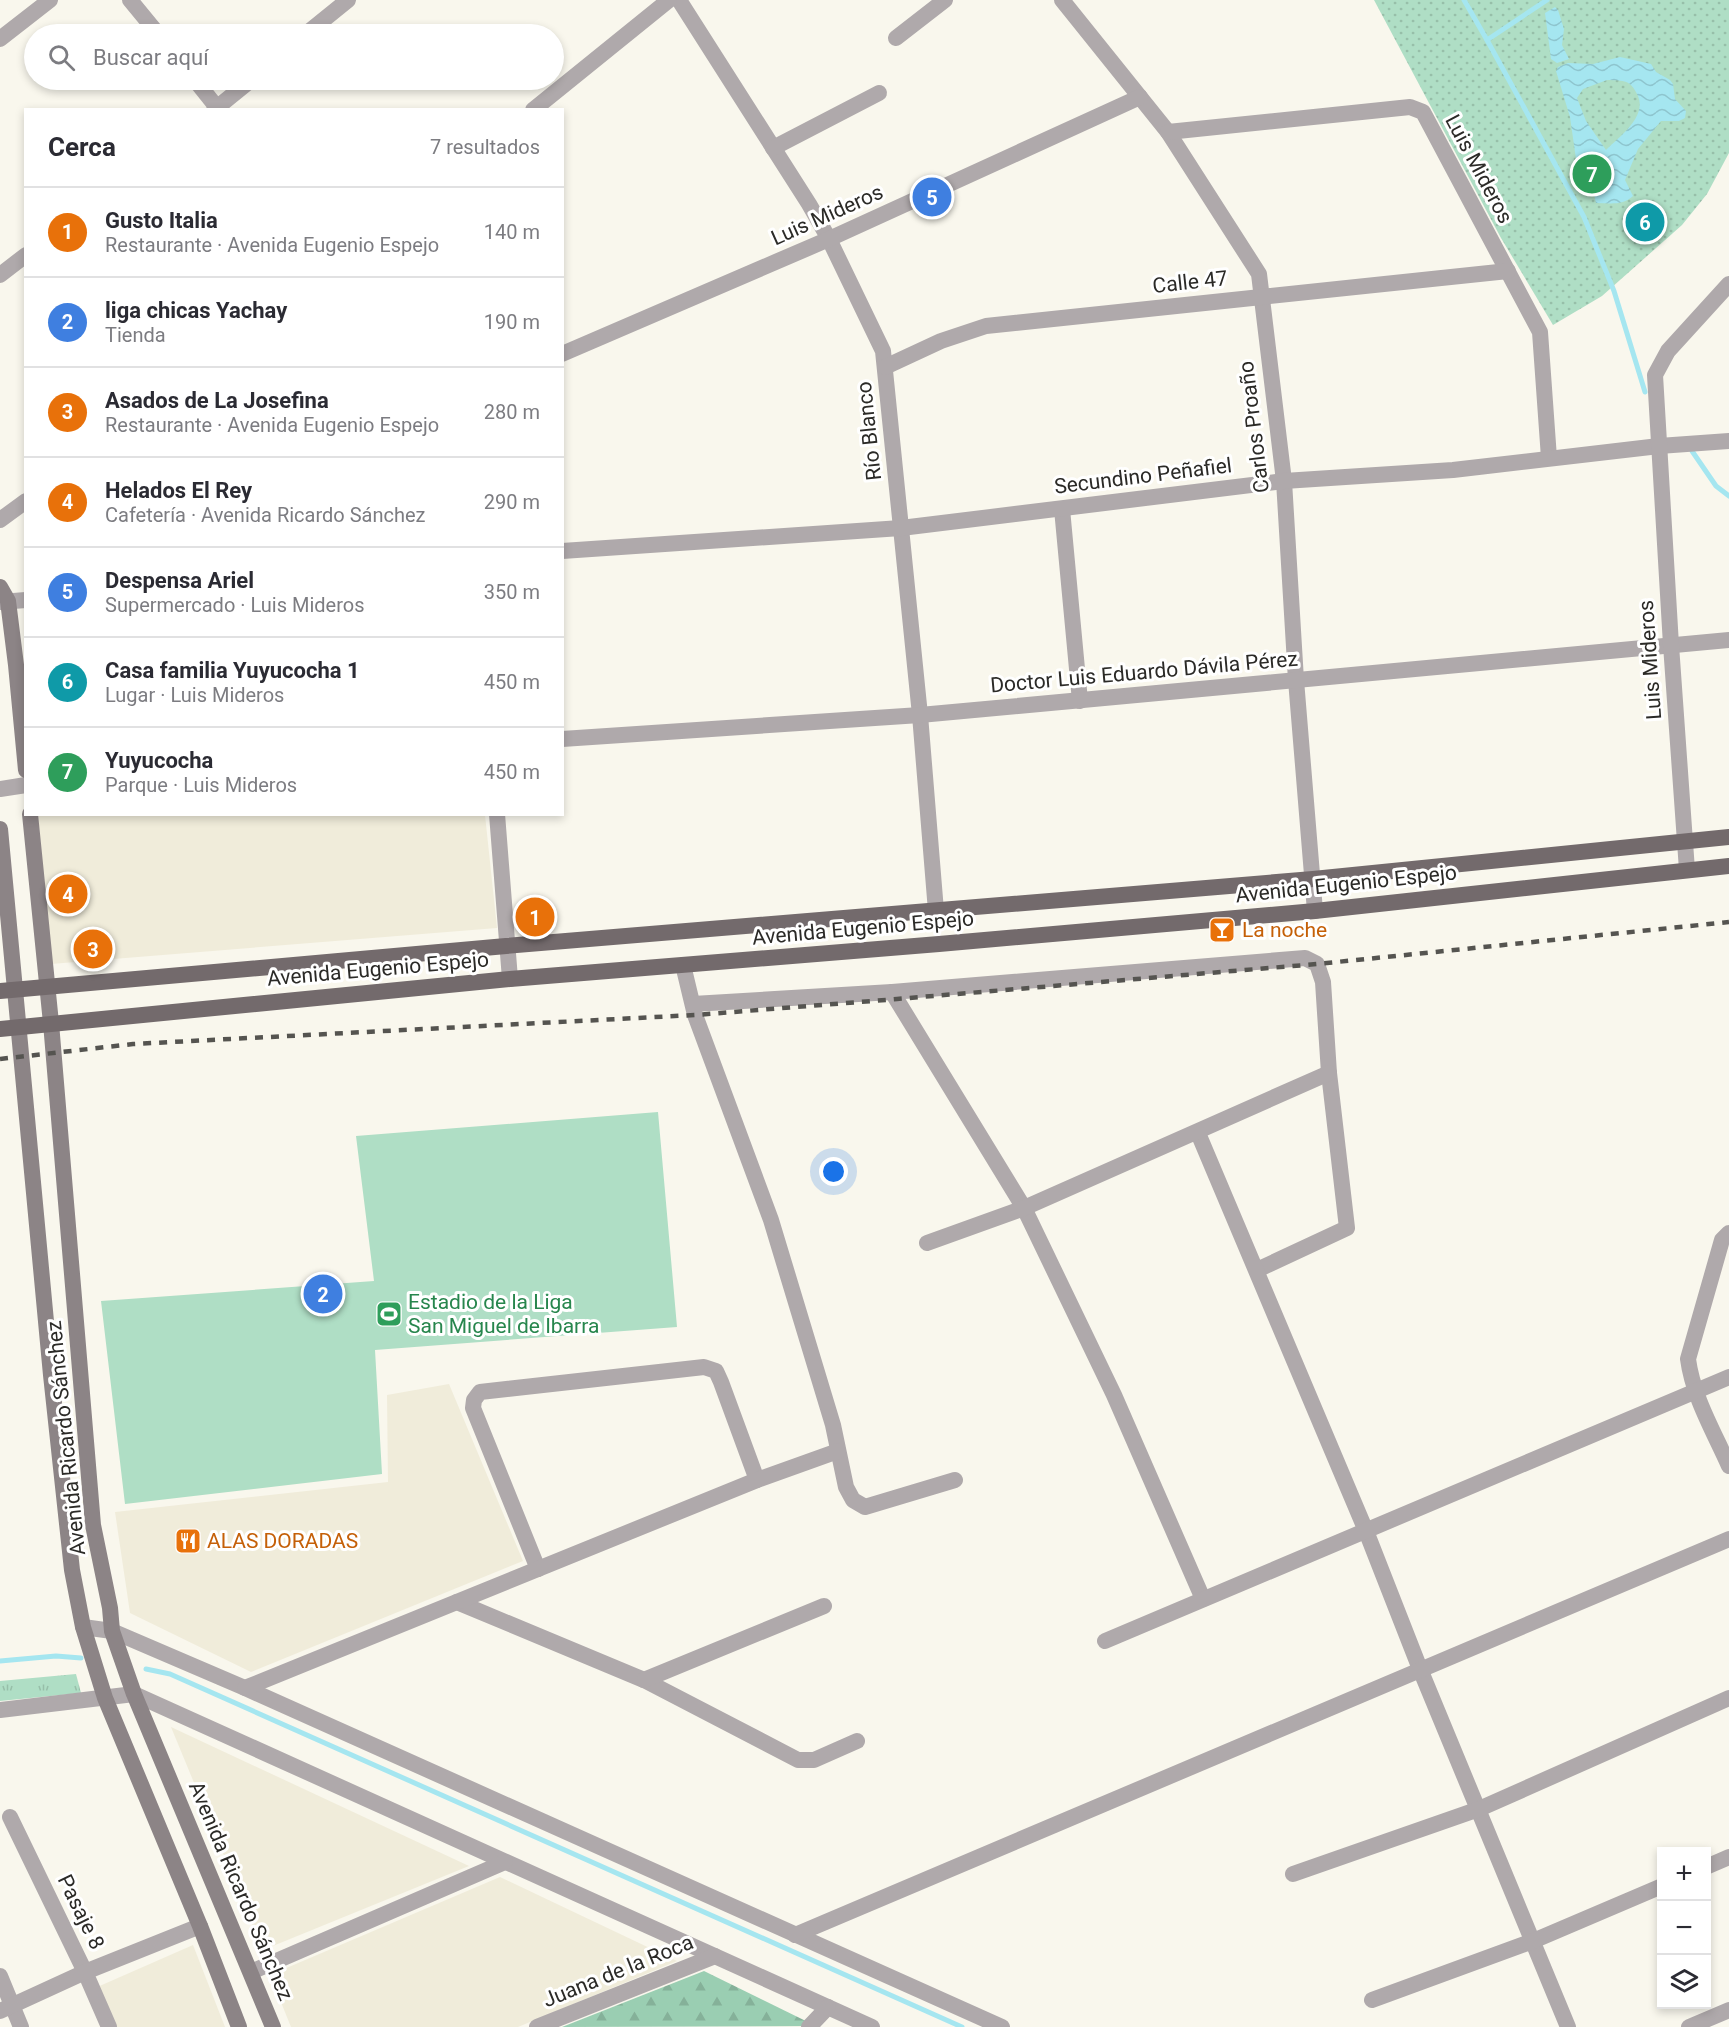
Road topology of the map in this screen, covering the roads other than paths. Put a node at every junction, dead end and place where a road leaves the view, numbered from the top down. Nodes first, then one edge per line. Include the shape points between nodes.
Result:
1 (50, 0) edge
2 (130, 0) edge
3 (348, 0) edge
4 (669, 0) edge
5 (679, 0) edge
6 (945, 0) edge
7 (1062, 0) edge
8 (150, 24) edge
9 (318, 24) edge
10 (896, 38) dead end
11 (0, 39) edge
12 (564, 85) edge
13 (202, 90) edge
14 (238, 90) edge
15 (558, 90) edge
16 (879, 93) dead end
17 (1140, 97) junction
18 (215, 108) edge
19 (217, 108) edge
20 (535, 108) edge
21 (1168, 132) junction
22 (773, 148) junction
23 (829, 239) junction
24 (24, 257) edge
25 (1508, 271) junction
26 (0, 275) edge
27 (1729, 284) edge
28 (1261, 297) junction
29 (564, 353) edge
30 (885, 368) junction
31 (1729, 441) edge
32 (1659, 446) junction
33 (1549, 458) junction
34 (1284, 481) junction
35 (24, 502) edge
36 (1062, 509) junction
37 (0, 520) edge
38 (901, 528) junction
39 (564, 550) edge
40 (3, 597) edge
41 (24, 600) edge
42 (1729, 640) edge
43 (1671, 645) junction
44 (1296, 680) junction
45 (1080, 700) junction
46 (920, 715) junction
47 (564, 739) edge
48 (24, 749) edge
49 (24, 785) edge
50 (0, 789) edge
51 (30, 816) edge
52 (497, 816) edge
53 (0, 829) edge
54 (1729, 837) edge
55 (1687, 842) junction
56 (1729, 866) edge
57 (1688, 870) junction
58 (1313, 879) junction
59 (936, 911) junction
60 (1315, 911) junction
61 (506, 946) junction
62 (683, 965) junction
63 (510, 979) junction
64 (47, 988) junction
65 (8, 991) edge
66 (892, 992) junction
67 (693, 1004) junction
68 (51, 1023) junction
69 (19, 1027) junction
70 (0, 1029) edge
71 (1329, 1073) junction
72 (1198, 1133) junction
73 (1024, 1208) junction
74 (1729, 1233) edge
75 (927, 1243) dead end
76 (1257, 1270) junction
77 (1729, 1377) edge
78 (1696, 1391) junction
79 (838, 1451) junction
80 (1729, 1466) edge
81 (954, 1479) dead end
82 (757, 1480) junction
83 (1366, 1531) junction
84 (1729, 1539) edge
85 (538, 1569) junction
86 (1203, 1599) junction
87 (457, 1602) junction
88 (824, 1606) dead end
89 (83, 1627) junction
90 (112, 1631) junction
91 (1104, 1641) dead end
92 (1420, 1669) junction
93 (644, 1680) junction
94 (245, 1688) junction
95 (134, 1694) junction
96 (105, 1698) junction
97 (1729, 1698) edge
98 (0, 1710) edge
99 (857, 1741) dead end
100 (1479, 1809) junction
101 (10, 1818) dead end
102 (1729, 1857) edge
103 (505, 1862) junction
104 (1711, 1865) edge
105 (1293, 1874) dead end
106 (1657, 1888) edge
107 (200, 1926) junction
108 (795, 1935) junction
109 (1533, 1941) junction
110 (715, 1956) junction
111 (85, 1972) junction
112 (250, 1972) junction
113 (0, 1976) edge
114 (1372, 2000) dead end
115 (828, 2007) junction
116 (6, 2008) edge
117 (1729, 2010) edge
118 (21, 2027) edge
119 (109, 2027) edge
120 (239, 2027) edge
121 (273, 2027) edge
122 (537, 2027) edge
123 (809, 2027) edge
124 (872, 2027) edge
125 (1002, 2027) edge
126 (1568, 2027) edge
127 (1689, 2027) edge

1 - 11 street
2 - 8 street
3 - 9 street
4 - 12 street
5 - 22 street, Río Blanco
6 - 10 street
7 - 17 street, Carlos Proaño
13 - 18 street
14 - 19 street
15 - 20 street
16 - 22 street
17 - 21 street, Carlos Proaño
17 - 23 street, Luis Mideros
21 - 25 street, Luis Mideros via 1410,107 1423,112
21 - 28 street, Carlos Proaño via 1258,274
22 - 23 street, Río Blanco
23 - 29 street, Luis Mideros
23 - 30 street, Río Blanco via 883,351
24 - 26 street
25 - 28 street, Calle 47
25 - 33 street, Luis Mideros via 1540,332
27 - 32 street, Luis Mideros via 1660,363 1655,375
28 - 30 street, Calle 47 via 986,326 941,341
28 - 34 street, Carlos Proaño
30 - 38 street, Río Blanco
31 - 32 street, Secundino Peñafiel
32 - 33 street, Secundino Peñafiel
32 - 43 street, Luis Mideros
33 - 34 street, Secundino Peñafiel via 1453,470
34 - 36 street, Secundino Peñafiel
34 - 44 street, Carlos Proaño
35 - 37 street
36 - 38 street, Secundino Peñafiel
36 - 45 street
38 - 39 street, Secundino Peñafiel
38 - 46 street, Río Blanco
40 - 41 street
40 - 48 main road via 16,665
42 - 43 street, Doctor Luis Eduardo Dávila Pérez
43 - 44 street, Doctor Luis Eduardo Dávila Pérez
43 - 55 street, Luis Mideros
44 - 45 street, Doctor Luis Eduardo Dávila Pérez
44 - 58 street, Carlos Proaño
45 - 46 street, Doctor Luis Eduardo Dávila Pérez
46 - 47 street, Doctor Luis Eduardo Dávila Pérez
46 - 59 street, Río Blanco
49 - 50 street
51 - 64 main road, Avenida Ricardo Sánchez
52 - 61 street
53 - 65 main road, Avenida Ricardo Sánchez
54 - 55 main road, Avenida Eugenio Espejo
55 - 57 street, Luis Mideros
55 - 58 main road, Avenida Eugenio Espejo
56 - 57 main road, Avenida Eugenio Espejo
57 - 60 main road, Avenida Eugenio Espejo
58 - 59 main road, Avenida Eugenio Espejo
58 - 60 street, Carlos Proaño
59 - 61 main road, Avenida Eugenio Espejo
60 - 62 main road, Avenida Eugenio Espejo
61 - 63 street
61 - 64 main road, Avenida Eugenio Espejo
62 - 63 main road, Avenida Eugenio Espejo
62 - 67 street
63 - 68 main road, Avenida Eugenio Espejo
64 - 65 main road, Avenida Eugenio Espejo
64 - 68 main road, Avenida Ricardo Sánchez
65 - 69 main road, Avenida Ricardo Sánchez
66 - 67 street
66 - 71 street via 1305,958 1317,964 1323,982
66 - 73 street
67 - 79 street via 771,1220
68 - 69 main road, Avenida Eugenio Espejo
68 - 90 main road, Avenida Ricardo Sánchez via 93,1525
69 - 70 main road, Avenida Eugenio Espejo
69 - 89 main road, Avenida Ricardo Sánchez via 53,1398 72,1570
71 - 72 street
71 - 76 street via 1347,1228
72 - 73 street
72 - 76 street
73 - 75 street
73 - 86 street via 1114,1395
74 - 78 street via 1722,1240 1688,1359
76 - 83 street
77 - 78 street
78 - 80 street
78 - 83 street
79 - 81 street via 846,1487 853,1500 865,1507
79 - 82 street
82 - 85 street
82 - 85 street via 719,1377 716,1371 704,1367 480,1392 473,1407
83 - 86 street
83 - 92 street
84 - 92 street
85 - 87 street
86 - 91 street
87 - 93 street
87 - 94 street
88 - 93 street
89 - 90 street
89 - 96 main road, Avenida Ricardo Sánchez
90 - 94 street
90 - 95 main road, Avenida Ricardo Sánchez
92 - 100 street
92 - 108 street
93 - 99 street via 798,1760 814,1760
94 - 108 street
95 - 96 street
95 - 103 street
95 - 112 main road, Avenida Ricardo Sánchez
96 - 98 street
96 - 107 main road, Avenida Ricardo Sánchez
97 - 100 street
100 - 105 street
100 - 109 street
101 - 111 street, Pasaje 8
102 - 104 street
103 - 110 street
103 - 112 street
106 - 109 street
107 - 111 street
107 - 120 main road, Avenida Ricardo Sánchez
108 - 125 street
109 - 114 street
109 - 126 street
110 - 115 street
110 - 122 street, Juana de la Roca
111 - 116 street
111 - 119 street, Pasaje 8
112 - 121 main road, Avenida Ricardo Sánchez
113 - 116 street
115 - 123 street
115 - 124 street
116 - 118 street
117 - 127 street

